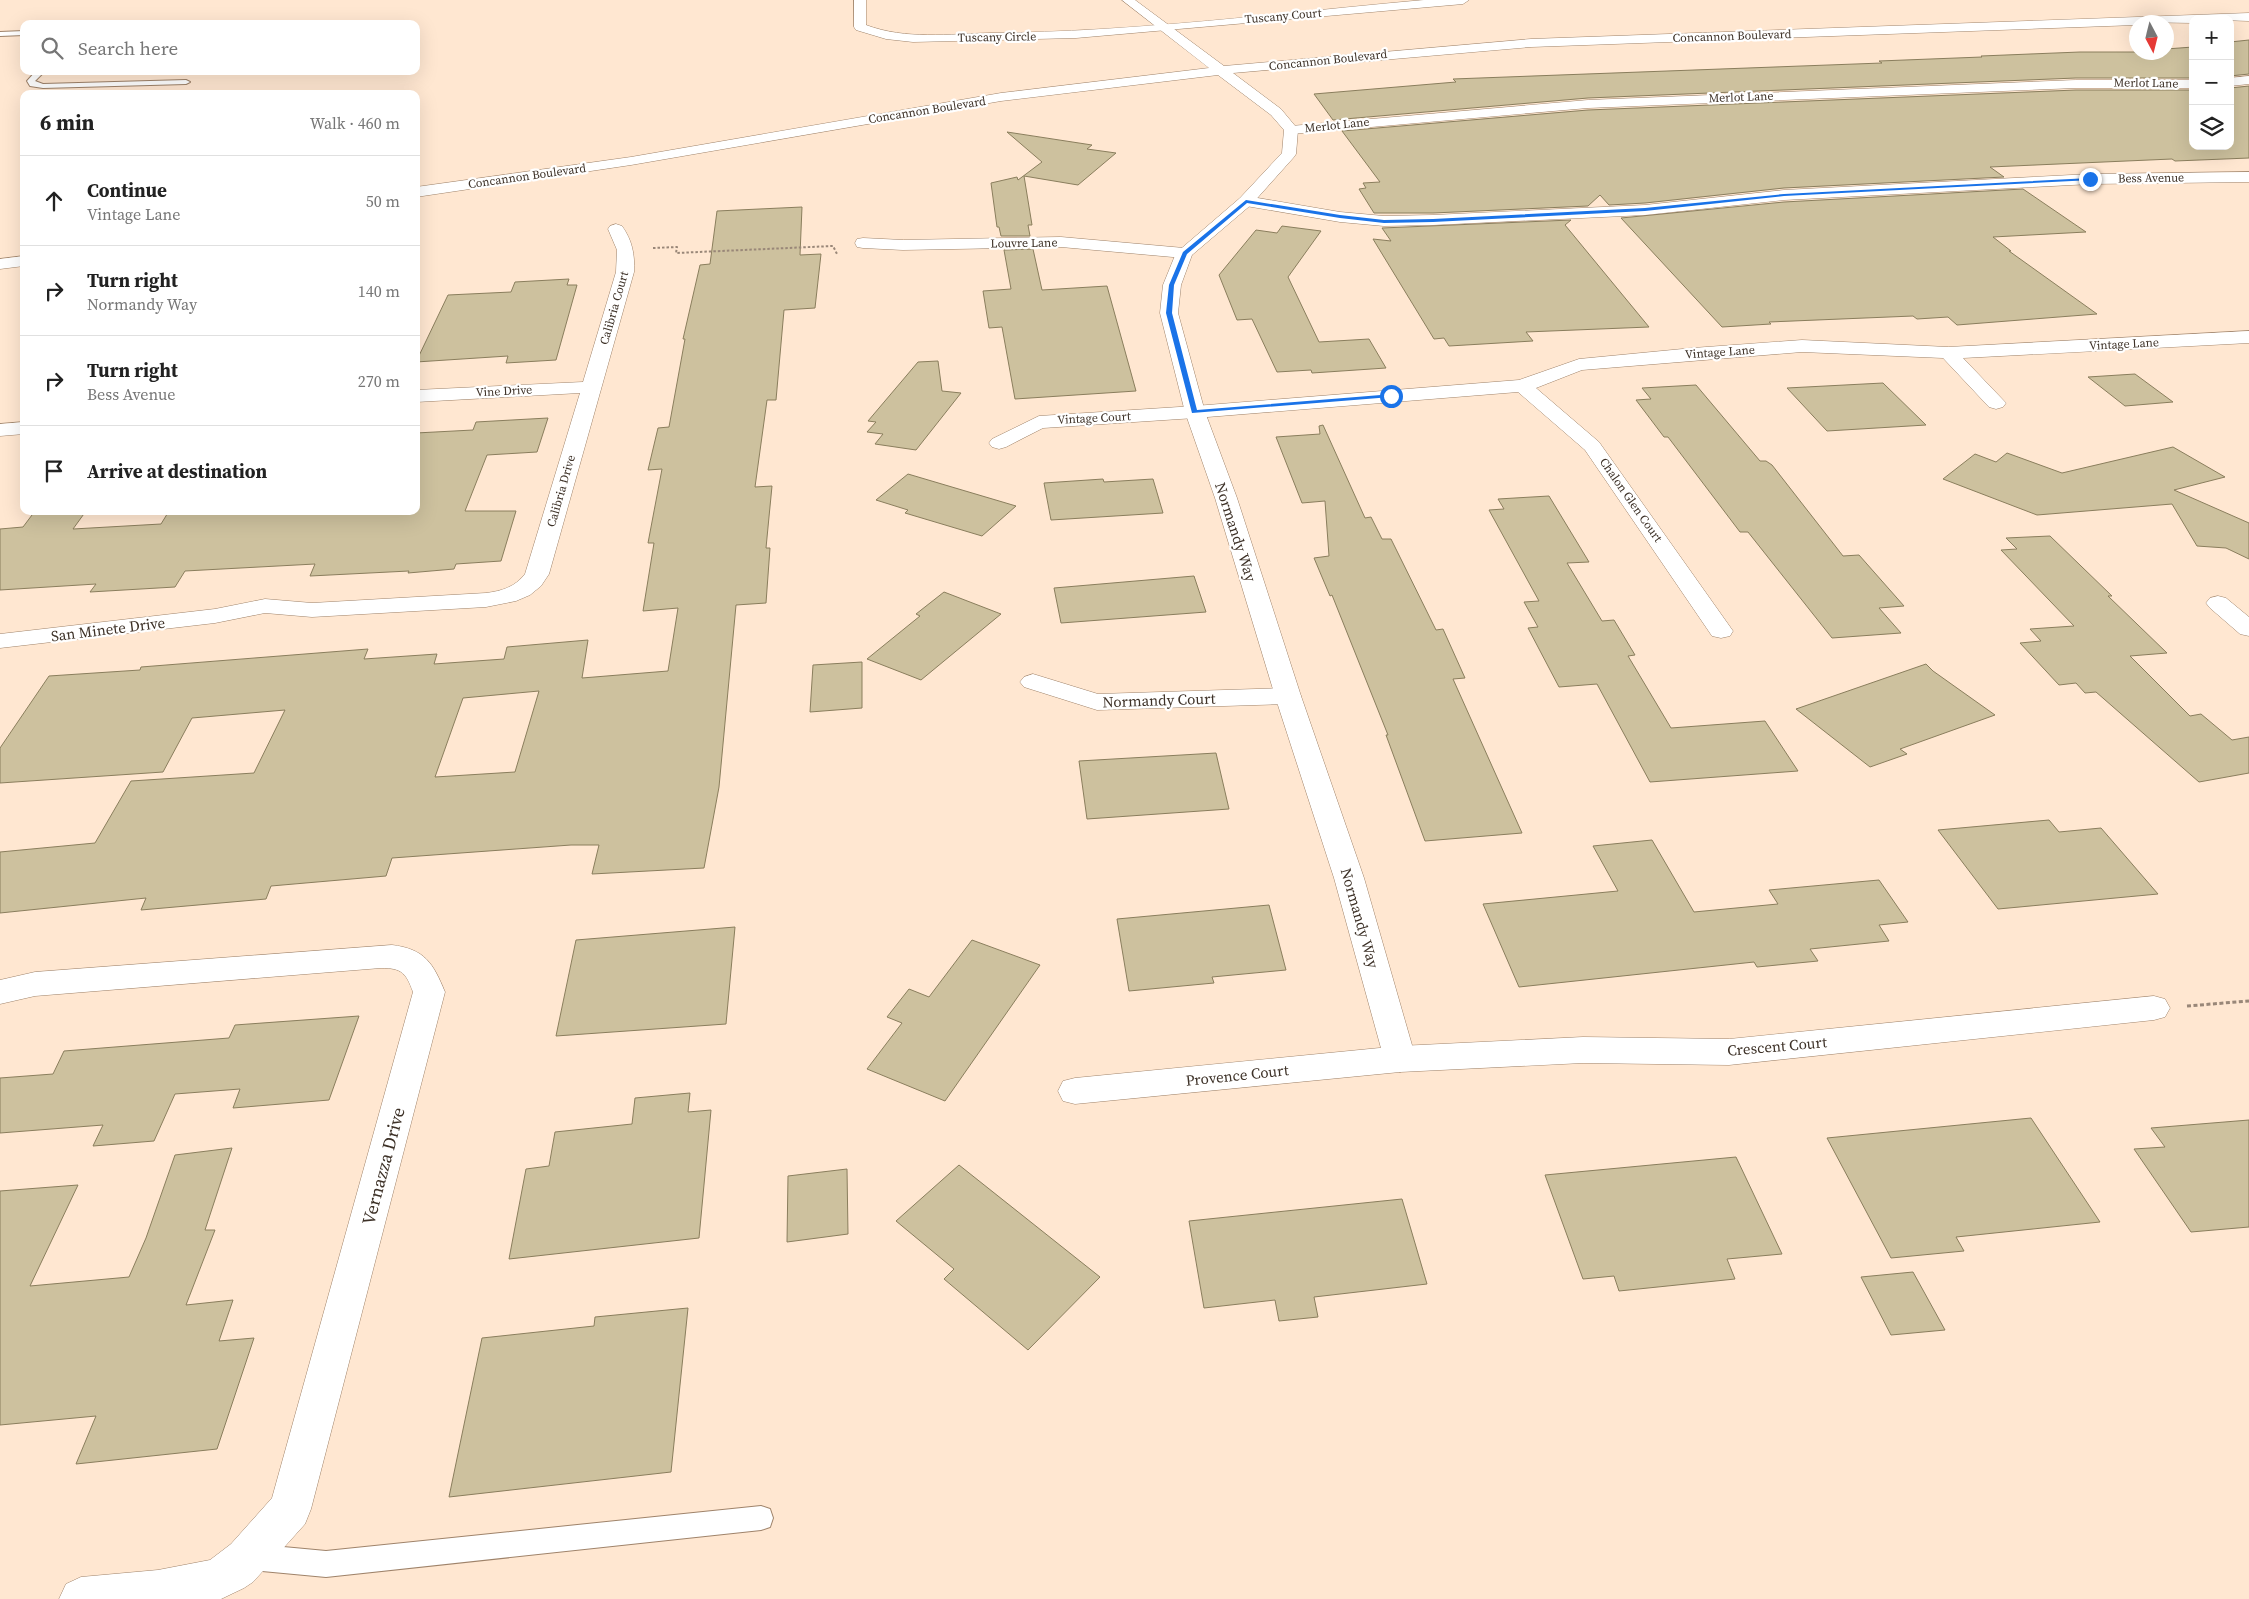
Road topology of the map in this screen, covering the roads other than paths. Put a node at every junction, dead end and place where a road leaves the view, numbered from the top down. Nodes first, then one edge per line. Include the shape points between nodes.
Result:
1 (860, 0) edge
2 (1128, 0) edge
3 (1463, 0) edge
4 (2162, 8) dead end
5 (2249, 17) edge
6 (2234, 18) edge
7 (2189, 22) edge
8 (2189, 22) edge
9 (2189, 22) edge
10 (2249, 24) edge
11 (2174, 25) edge
12 (2234, 25) edge
13 (1163, 26) junction
14 (2129, 28) edge
15 (20, 33) edge
16 (0, 34) edge
17 (37, 75) edge
18 (1226, 75) junction
19 (2249, 80) edge
20 (186, 82) dead end
21 (2234, 82) edge
22 (2189, 84) edge
23 (1291, 130) junction
24 (2249, 177) edge
25 (420, 191) edge
26 (1246, 202) junction
27 (420, 203) edge
28 (616, 229) dead end
29 (863, 243) dead end
30 (20, 248) edge
31 (0, 251) edge
32 (1184, 253) junction
33 (20, 262) edge
34 (0, 264) edge
35 (2249, 337) edge
36 (1948, 353) junction
37 (1522, 386) junction
38 (591, 387) junction
39 (420, 396) edge
40 (1996, 403) dead end
41 (1194, 412) junction
42 (20, 428) edge
43 (0, 430) edge
44 (999, 443) dead end
45 (522, 591) joint
46 (2218, 603) dead end
47 (2249, 629) edge
48 (1721, 631) dead end
49 (0, 641) edge
50 (1033, 682) dead end
51 (1288, 696) junction
52 (0, 980) edge
53 (35, 984) junction
54 (0, 992) edge
55 (2154, 1008) road end
56 (1400, 1059) junction
57 (1075, 1091) dead end
58 (761, 1518) dead end
59 (246, 1557) junction
60 (81, 1599) edge

1 - 13 street, Tuscany Circle via 860,27 887,36 1048,36
2 - 13 street
3 - 13 street, Tuscany Court
4 - 7 street
5 - 6 street, Concannon Boulevard
8 - 11 street, Concannon Boulevard
9 - 18 street, Concannon Boulevard via 1531,43 1390,54
10 - 12 street
13 - 18 street
14 - 18 street, Concannon Boulevard via 1528,54
15 - 16 lane
17 - 20 lane via 31,81 43,86
18 - 23 street via 1276,112
18 - 25 street, Concannon Boulevard via 1173,75 1002,97 631,161
18 - 27 street, Concannon Boulevard via 956,117 654,170
19 - 21 street
22 - 23 street, Merlot Lane via 2076,84 1588,104
23 - 26 street via 1289,154
24 - 26 street, Bess Avenue via 2051,181 1784,195 1625,211 1414,221 1340,217
26 - 32 street
28 - 38 street, Calibria Court via 622,238 626,264
29 - 32 street, Louvre Lane via 1061,242
30 - 31 street
32 - 41 street, Normandy Way via 1172,285 1169,313
33 - 34 street
35 - 36 street, Vintage Lane
36 - 37 street, Vintage Lane via 1802,346 1693,354 1579,365
36 - 40 street
37 - 41 street, Vintage Lane
37 - 48 street, Chalon Glen Court via 1592,446
38 - 39 street, Vine Drive
38 - 45 street, Calibria Drive via 537,574
41 - 44 street, Vintage Court via 1039,422
41 - 51 street, Normandy Way via 1226,498
42 - 43 street
45 - 49 street, San Minete Drive via 505,598 486,600 312,610 260,623 215,616
46 - 47 street
50 - 51 street, Normandy Court via 1097,702
51 - 56 street, Normandy Way via 1349,878
52 - 53 street, Vernazza Drive
53 - 54 street, Vernazza Drive
53 - 59 street, Vernazza Drive via 397,956 419,967 430,992 290,1509
55 - 56 street, Crescent Court via 1729,1052 1583,1050
56 - 57 street, Provence Court
58 - 59 lane via 326,1564
59 - 60 street, Vernazza Drive via 228,1574 200,1585

